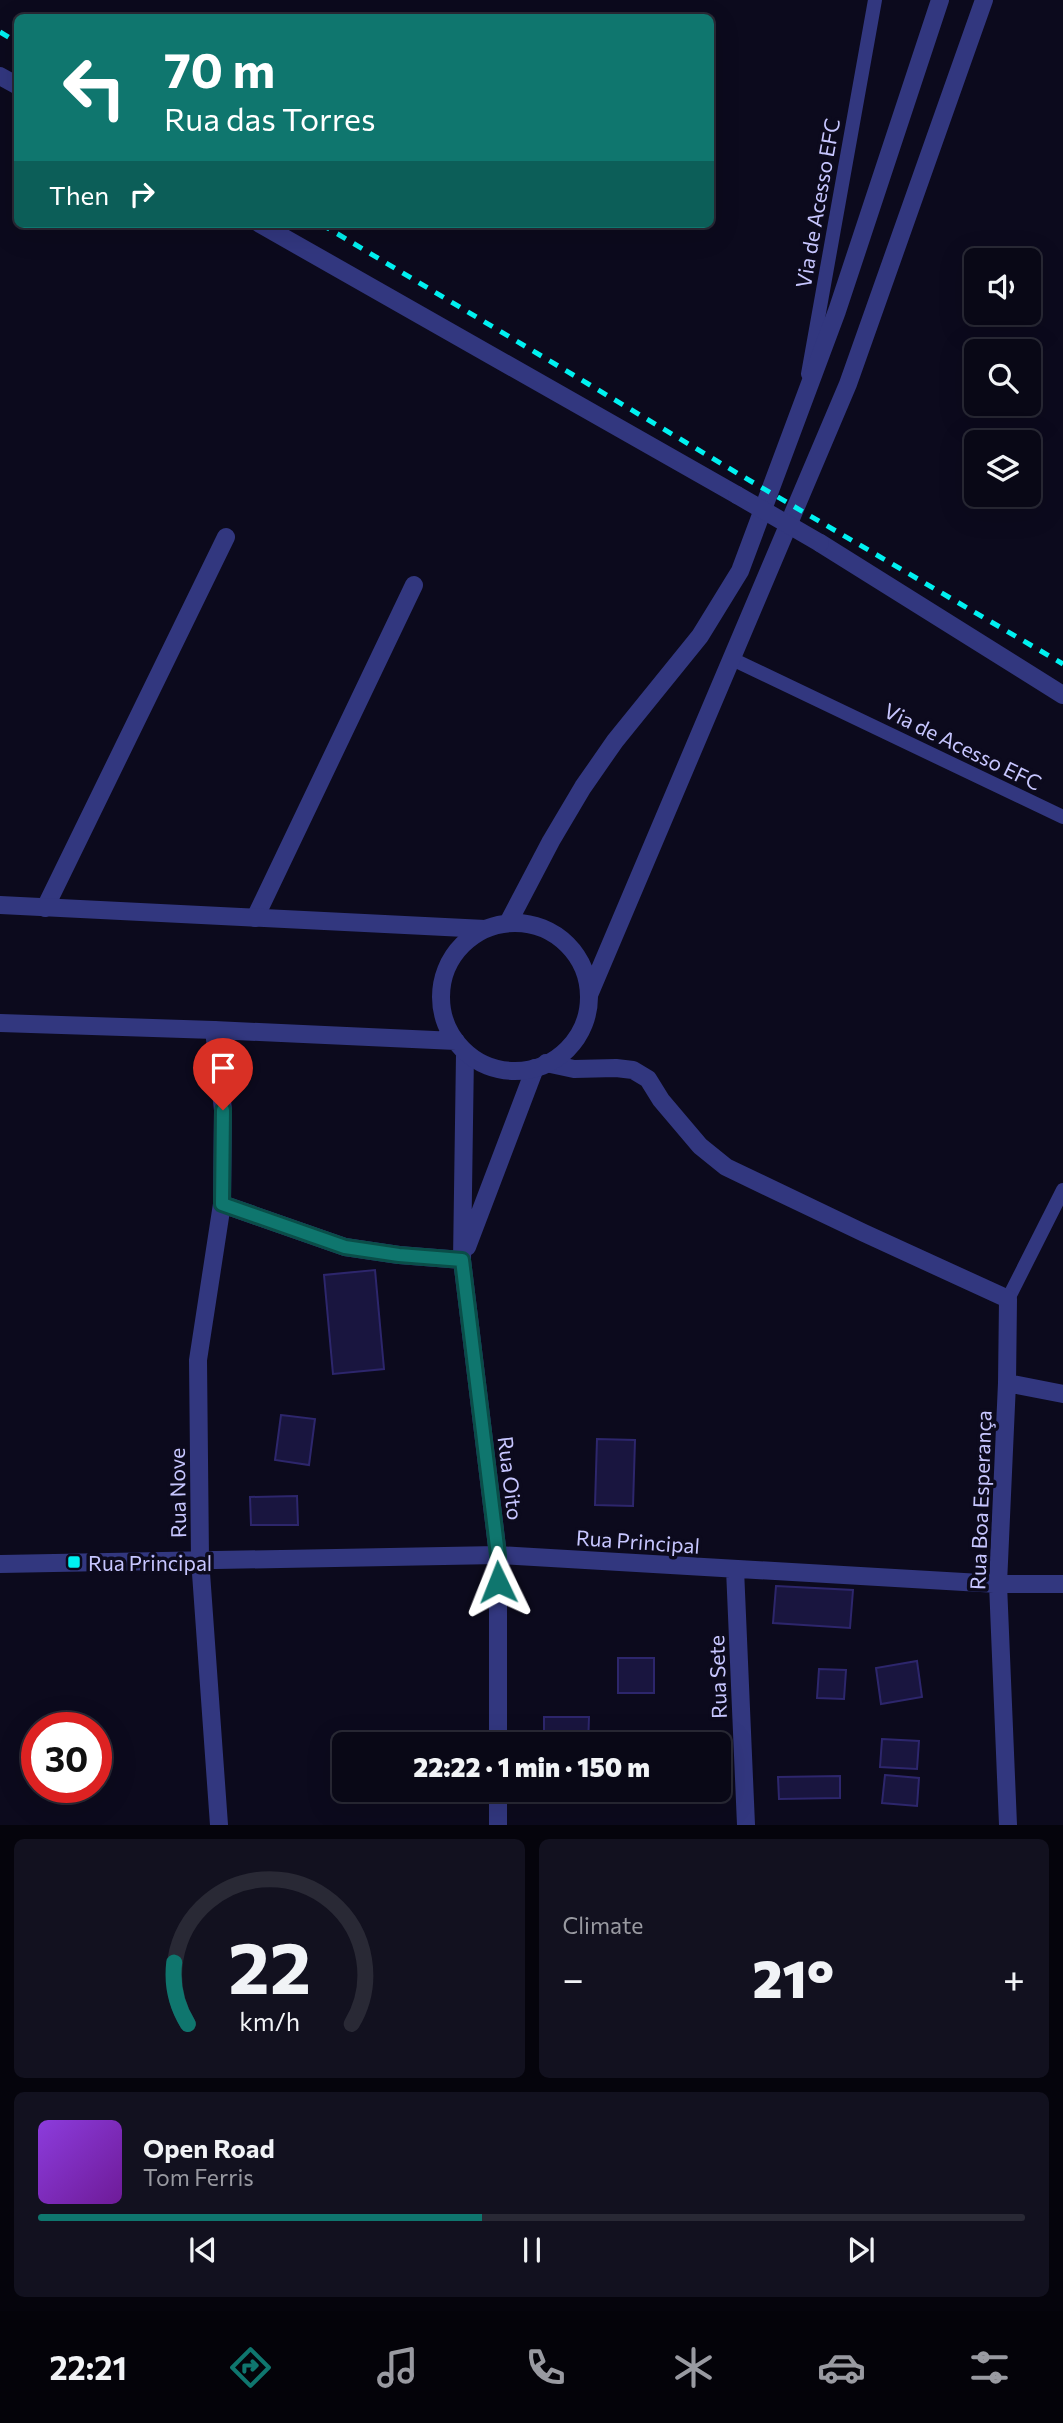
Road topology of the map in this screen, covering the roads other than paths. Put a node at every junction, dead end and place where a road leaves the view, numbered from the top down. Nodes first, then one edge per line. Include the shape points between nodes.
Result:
1 (875, 0) edge
2 (940, 0) edge
3 (984, 0) edge
4 (267, 228) edge
5 (801, 413) junction
6 (226, 537) dead end
7 (414, 585) dead end
8 (732, 659) junction
9 (1063, 695) edge
10 (1063, 817) edge
11 (0, 905) edge
12 (45, 908) junction
13 (255, 918) junction
14 (508, 923) junction
15 (485, 929) junction
16 (590, 995) junction
17 (0, 1023) edge
18 (214, 1030) junction
19 (461, 1048) junction
20 (541, 1065) junction
21 (1063, 1190) edge
22 (222, 1204) junction
23 (462, 1260) junction
24 (1008, 1299) junction
25 (1007, 1383) junction
26 (1063, 1394) edge
27 (498, 1555) junction
28 (200, 1559) junction
29 (0, 1563) edge
30 (736, 1569) junction
31 (998, 1584) junction
32 (1063, 1584) edge
33 (498, 1732) edge
34 (498, 1802) edge
35 (219, 1825) edge
36 (498, 1825) edge
37 (746, 1825) edge
38 (1008, 1825) edge

1 - 5 lane, Via de Acesso EFC
2 - 5 street
3 - 8 street via 848,384
4 - 9 street, bridge via 820,543
5 - 14 street via 740,571 700,636 583,787
6 - 12 street
7 - 13 street
8 - 10 lane, Via de Acesso EFC
8 - 16 street
11 - 12 street
12 - 13 street
13 - 15 street
14 - 15 street
14 - 16 street via 532,925 555,934 573,949 585,971
15 - 19 street via 465,943 443,979 445,1022
16 - 20 street via 586,1019 575,1041 557,1058
17 - 18 street
18 - 19 street
18 - 22 street, Rua Nove via 223,1110
19 - 20 street via 486,1065 510,1071
19 - 23 street, Rua Oito
20 - 23 street, Rua Oito
20 - 24 street via 633,1070 648,1079 700,1146 726,1167
21 - 24 lane, Rua Boa Esperança
22 - 23 street via 345,1247
22 - 28 street, Rua Nove via 198,1360
23 - 27 street, Rua Oito
24 - 25 street, Rua Boa Esperança
25 - 26 street
25 - 31 street, Rua Boa Esperança
27 - 28 street, Rua Principal
27 - 30 street, Rua Principal
27 - 33 street, Rua Oito
28 - 29 street, Rua Principal
28 - 35 street, Rua Nove
30 - 31 street, Rua Principal
30 - 37 street, Rua Sete
31 - 32 street, Rua Principal
31 - 38 street, Rua Boa Esperança
34 - 36 street

